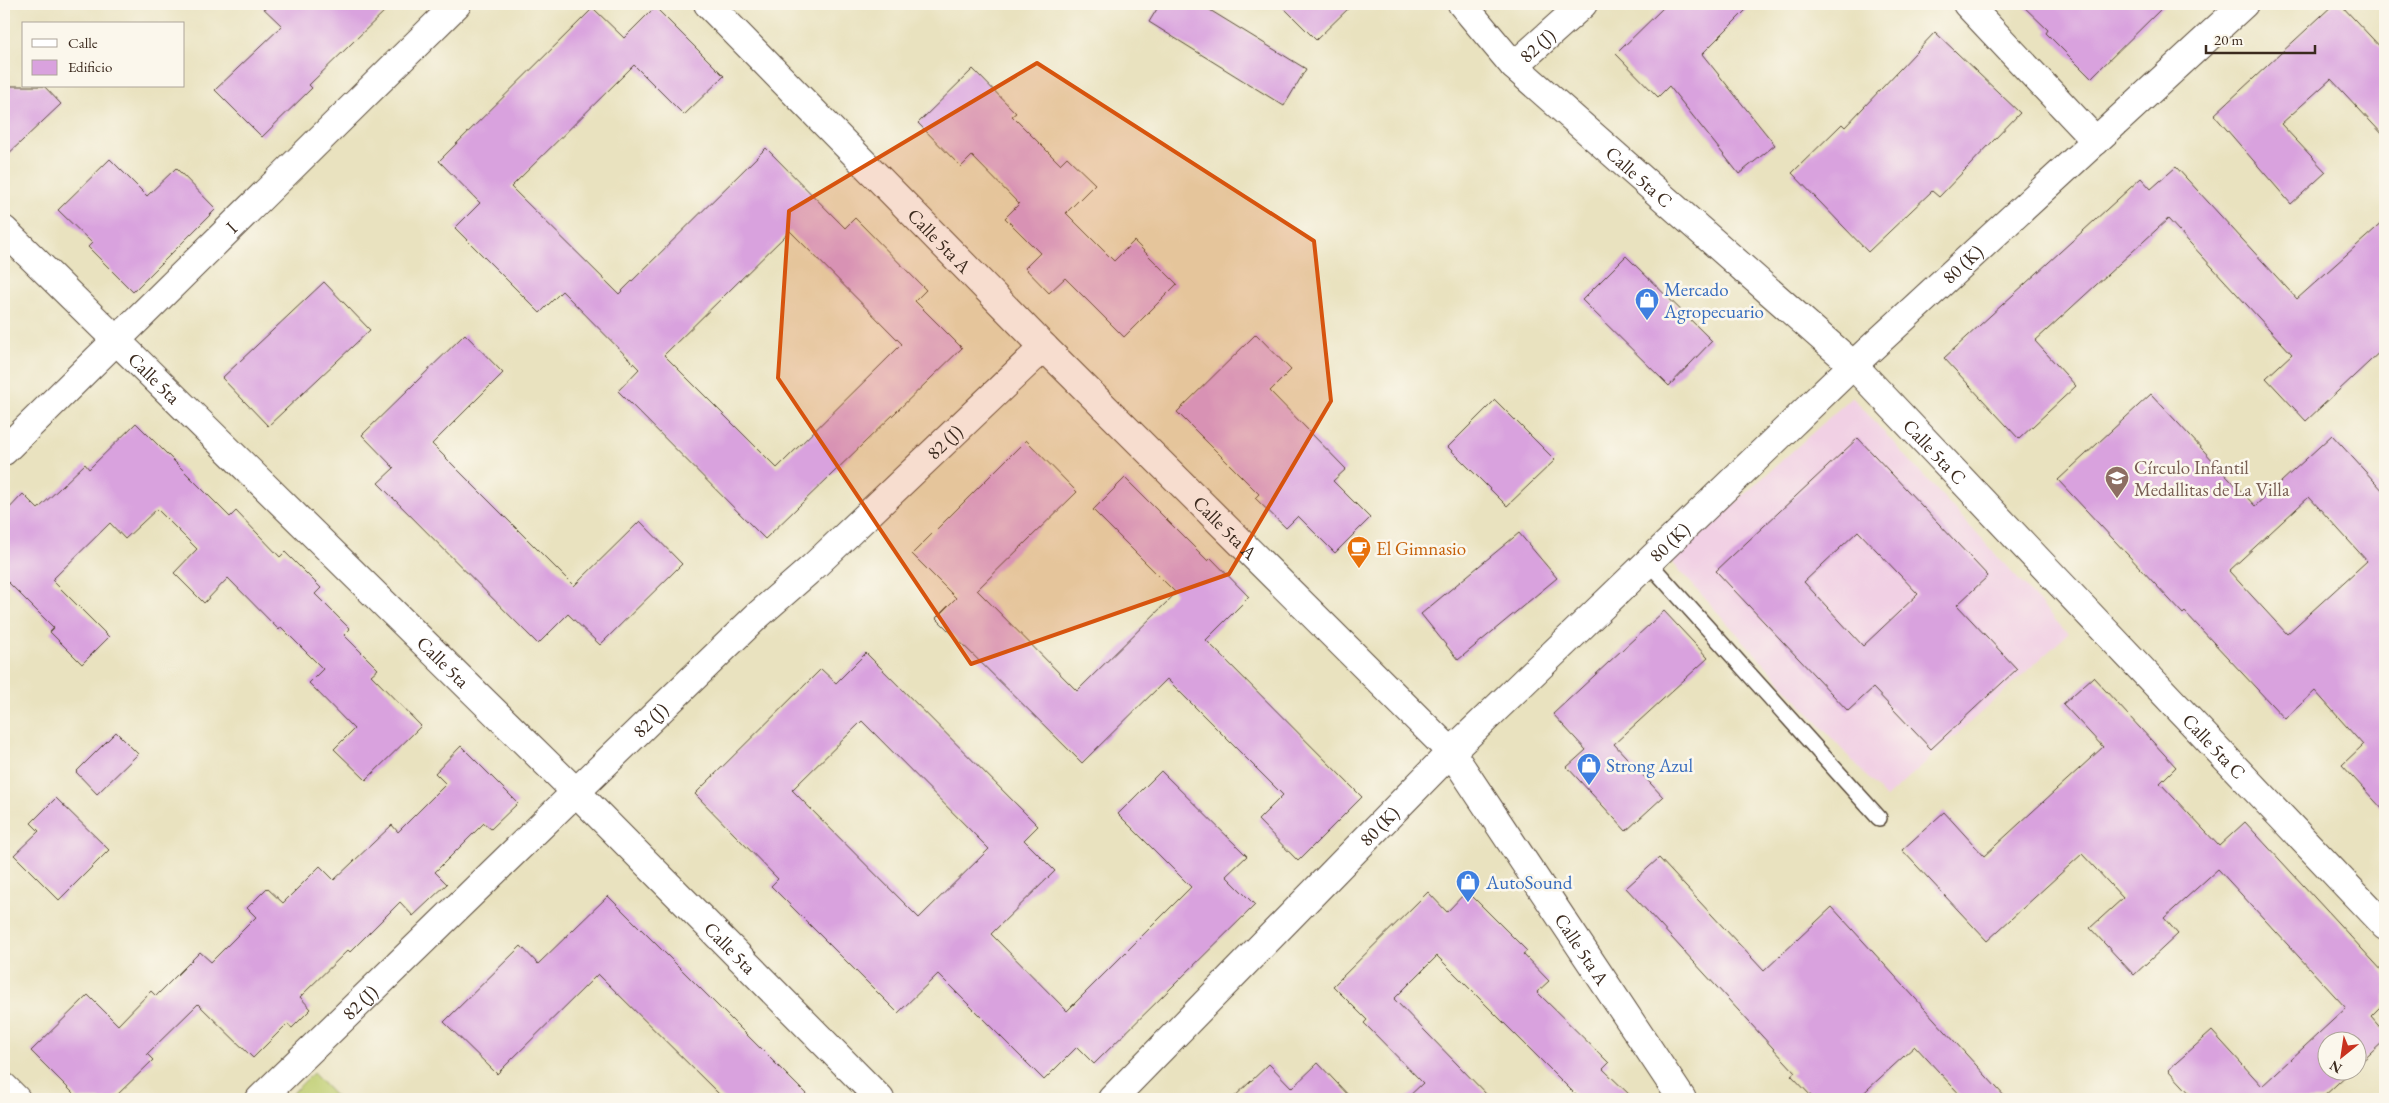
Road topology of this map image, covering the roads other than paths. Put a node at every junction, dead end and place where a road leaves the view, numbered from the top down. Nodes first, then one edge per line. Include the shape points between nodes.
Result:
1 (457, 4) edge
2 (708, 4) edge
3 (1462, 4) edge
4 (1583, 4) edge
5 (1967, 4) edge
6 (2244, 4) edge
7 (1514, 66) junction
8 (2096, 141) junction
9 (4, 230) edge
10 (116, 340) junction
11 (1044, 346) junction
12 (1853, 365) junction
13 (4, 451) edge
14 (1648, 562) junction
15 (1451, 752) junction
16 (577, 793) junction
17 (1879, 818) dead end
18 (2385, 926) edge
19 (4, 1087) edge
20 (16, 1099) edge
21 (260, 1099) edge
22 (880, 1099) edge
23 (1112, 1099) edge
24 (1682, 1099) edge

1 - 10 street, I
2 - 11 street, Calle 5ta A
3 - 7 street, Calle 5ta C
4 - 7 street, 82 (J)
5 - 8 street
6 - 8 street, 80 (K)
7 - 12 street, Calle 5ta C
8 - 12 street, 80 (K)
9 - 10 street, Calle 5ta
10 - 13 street, I
10 - 16 street, Calle 5ta
11 - 15 street, Calle 5ta A
11 - 16 street, 82 (J) via 757,616
12 - 14 street, 80 (K)
12 - 18 street, Calle 5ta C
14 - 15 street, 80 (K)
14 - 17 lane
15 - 23 street, 80 (K)
15 - 24 street, Calle 5ta A
16 - 21 street, 82 (J)
16 - 22 street, Calle 5ta
19 - 20 street

